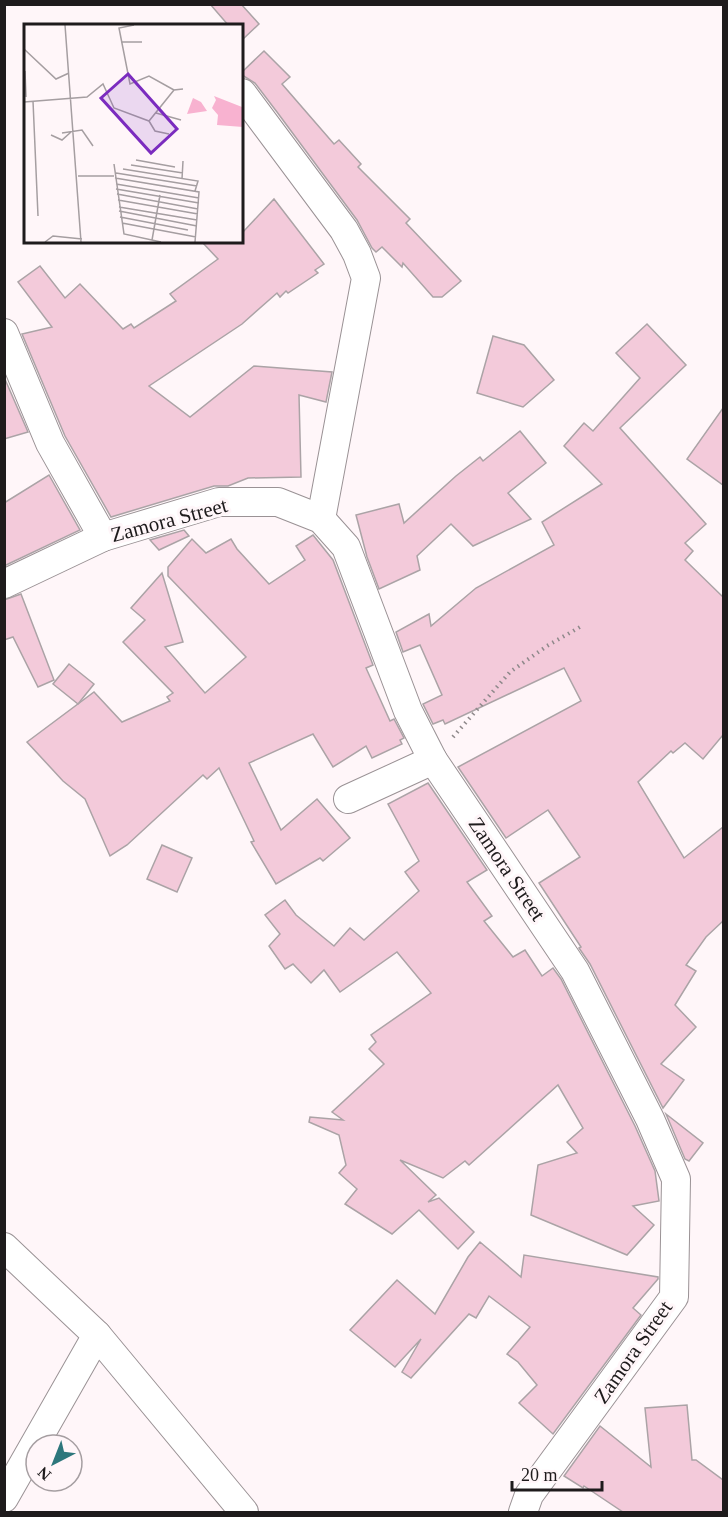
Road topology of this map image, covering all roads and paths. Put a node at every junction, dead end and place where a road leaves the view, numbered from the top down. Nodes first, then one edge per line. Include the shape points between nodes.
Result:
1 (243, 94) edge
2 (4, 333) edge
3 (321, 519) junction
4 (104, 537) junction
5 (4, 584) edge
6 (580, 627) dead end
7 (433, 760) junction
8 (348, 799) dead end
9 (4, 1247) edge
10 (98, 1335) junction
11 (4, 1498) edge
12 (244, 1512) edge
13 (523, 1512) edge

1 - 3 street via 344,230 366,278
2 - 4 street via 50,443
3 - 4 street, Zamora Street via 278,502 219,502
3 - 7 street, Zamora Street via 346,547 408,711
4 - 5 street, Zamora Street
6 - 7 path via 510,672
7 - 8 street
7 - 13 street, Zamora Street via 575,971 676,1179 674,1297 529,1495
9 - 10 street
10 - 11 street
10 - 12 street

